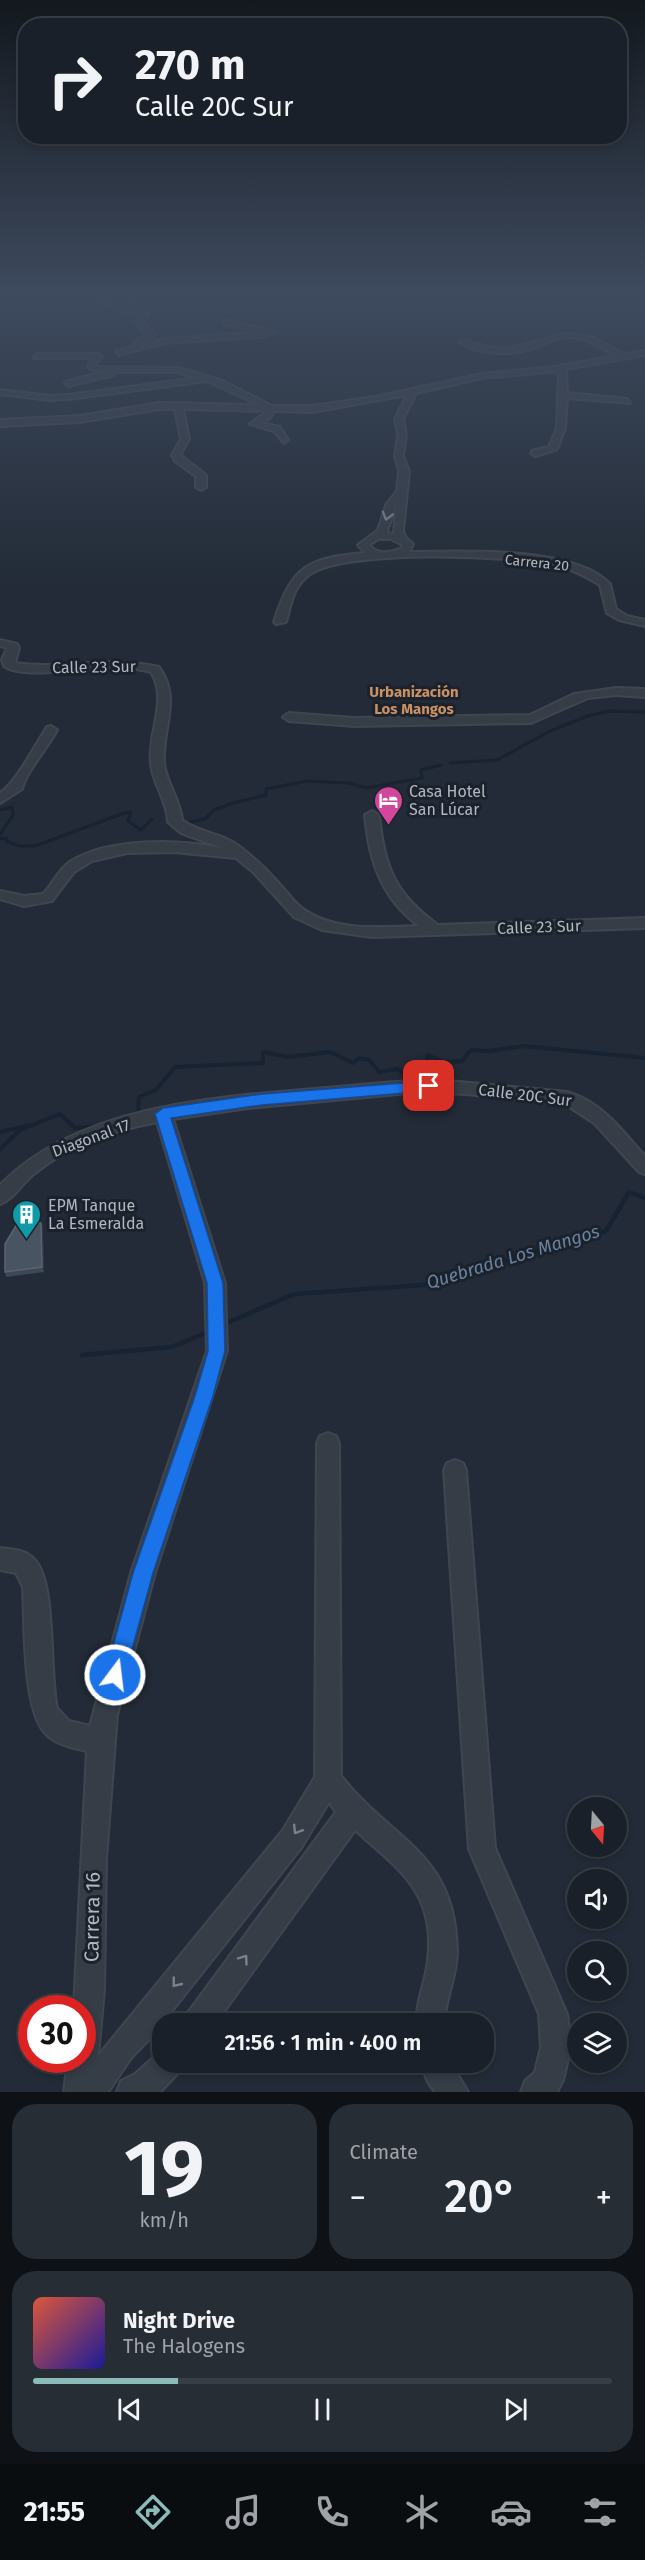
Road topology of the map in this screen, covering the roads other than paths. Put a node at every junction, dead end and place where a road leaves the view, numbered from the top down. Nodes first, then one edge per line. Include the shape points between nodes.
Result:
1 (0, 393) edge
2 (105, 393) edge
3 (237, 393) edge
4 (404, 393) edge
5 (412, 393) edge
6 (561, 395) joint
7 (627, 401) dead end
8 (178, 405) junction
9 (270, 409) junction
10 (0, 423) edge
11 (284, 440) dead end
12 (535, 453) dead end
13 (201, 487) dead end
14 (401, 493) junction
15 (369, 539) junction
16 (404, 543) junction
17 (380, 555) junction
18 (393, 555) junction
19 (434, 556) junction
20 (333, 560) junction
21 (280, 622) dead end
22 (645, 624) edge
23 (0, 643) edge
24 (645, 693) edge
25 (289, 717) dead end
26 (51, 730) dead end
27 (0, 799) edge
28 (372, 815) dead end
29 (252, 863) junction
30 (0, 895) edge
31 (645, 923) edge
32 (433, 929) junction
33 (163, 1114) junction
34 (645, 1167) edge
35 (0, 1197) edge
36 (328, 1443) dead end
37 (455, 1470) dead end
38 (0, 1559) edge
39 (100, 1741) junction
40 (328, 1780) junction
41 (353, 1811) junction
42 (205, 2013) edge
43 (430, 2013) edge
44 (158, 2073) edge
45 (439, 2073) edge
46 (79, 2092) edge
47 (90, 2092) edge
48 (132, 2092) edge
49 (453, 2092) edge
50 (536, 2092) edge

1 - 2 street via 50,398
3 - 9 street
4 - 9 street via 320,408
5 - 14 street via 399,419 399,456 404,471
6 - 7 street
6 - 12 street via 561,428 553,449
8 - 9 street
8 - 10 street via 79,419
8 - 13 street via 184,439 176,455 201,475
9 - 11 street via 268,415 254,424 277,429
14 -> 15 street via 390,505 382,531
14 - 16 street via 398,531
15 - 16 street, Carrera 20
15 - 17 street via 365,549
15 - 20 street
16 - 18 street
16 - 19 street, Carrera 20
17 - 18 street, Carrera 20
17 - 20 street, Carrera 20
18 - 19 street, Carrera 20
19 - 22 street, Carrera 20 via 570,565 605,584 611,611
20 - 21 street via 294,583
23 - 29 street, Calle 23 Sur via 11,644 13,648 10,666 23,669 100,664 155,669 163,682 165,698 157,764 171,798 175,822 186,830 220,841
24 - 25 street via 611,691 573,699 546,715 531,718 354,722
26 - 27 street via 15,789
28 - 32 street via 377,856 388,888
29 - 30 street via 200,848 124,849 73,866 47,898 24,900
29 - 32 street, Calle 23 Sur via 299,914 322,925 372,932
31 - 32 street, Calle 23 Sur
33 - 34 street, Calle 20C Sur via 262,1100 429,1086 567,1098 596,1112
33 - 35 street, Diagonal 17 via 63,1145 31,1163
33 - 39 street, Carrera 16 via 215,1283 217,1351 143,1573
36 - 40 street
37 - 50 street via 482,1849 554,2014 556,2047 548,2080
38 - 39 street via 20,1561 32,1572 45,1712 53,1726 68,1735
39 - 46 street, Carrera 16 via 90,1990
40 - 41 street
40 -> 47 street via 291,1839 121,2048
42 -> 41 street
41 - 43 street via 416,1863 435,1896 442,1923 443,1956
44 - 48 street
45 - 49 street

